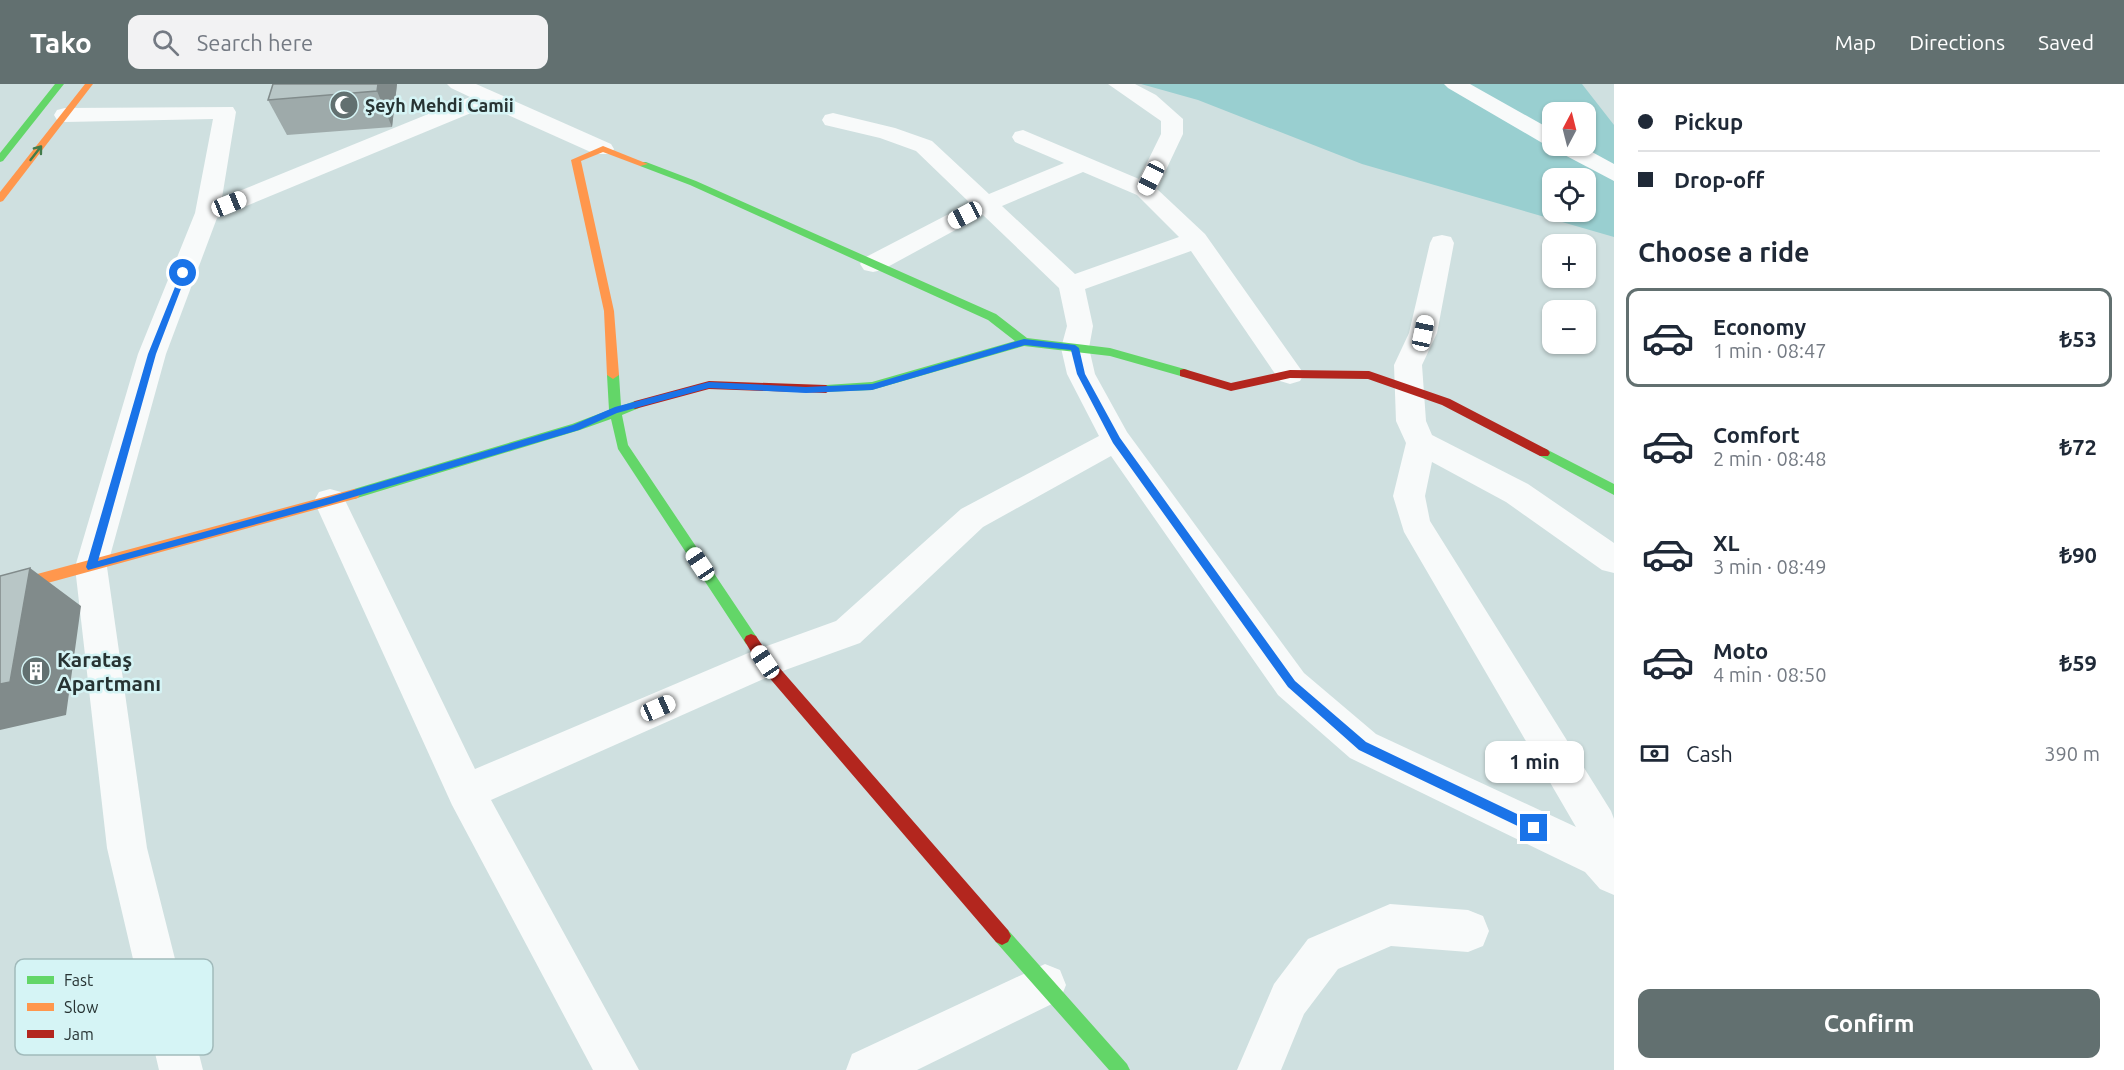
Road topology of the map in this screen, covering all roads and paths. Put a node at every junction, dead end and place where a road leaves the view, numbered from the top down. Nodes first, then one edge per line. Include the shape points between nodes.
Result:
1 (60, 84) edge
2 (89, 84) edge
3 (458, 84) edge
4 (1119, 84) edge
5 (1455, 84) edge
6 (488, 98) junction
7 (65, 115) junction
8 (833, 120) dead end
9 (1542, 133) edge
10 (1023, 137) dead end
11 (603, 149) junction
12 (1582, 156) edge
13 (0, 159) edge
14 (1082, 164) junction
15 (1614, 174) edge
16 (1145, 190) junction
17 (0, 199) edge
18 (984, 205) junction
19 (207, 213) junction
20 (1196, 240) junction
21 (1442, 243) dead end
22 (873, 264) junction
23 (1071, 285) junction
24 (1024, 342) junction
25 (1075, 348) junction
26 (1290, 374) junction
27 (1409, 387) junction
28 (615, 410) junction
29 (1116, 440) junction
30 (1421, 443) junction
31 (1614, 490) edge
32 (330, 501) junction
33 (1614, 560) edge
34 (91, 567) junction
35 (0, 590) edge
36 (765, 662) junction
37 (466, 792) junction
38 (1606, 867) edge
39 (1468, 932) dead end
40 (154, 959) edge
41 (1045, 986) junction
42 (177, 1055) edge
43 (181, 1070) edge
44 (617, 1070) edge
45 (868, 1070) edge
46 (1121, 1070) edge
47 (1259, 1070) edge

1 - 13 main road
2 - 7 main road
3 - 6 street
4 - 16 street via 1172,119 1172,134
5 - 9 street
6 - 11 street
6 - 19 street
17 -> 7 main road
7 - 19 street via 225,112
8 - 18 street via 924,146
10 - 14 street
11 - 22 main road via 693,183
11 - 28 main road via 576,160 609,311
12 - 15 street
14 - 16 street
14 - 18 street
16 - 20 street
18 - 22 street
18 - 23 street
19 - 34 street via 152,354
20 - 23 street
20 - 26 street
21 - 27 street via 1423,333 1408,365
22 - 24 main road via 992,317
23 - 25 street via 1080,326
24 - 25 main road
24 - 28 main road via 872,387 806,390 709,385
25 - 26 main road via 1110,352 1231,387
25 - 29 street via 1081,374
26 - 27 main road via 1369,375
27 - 30 street via 1411,421
27 - 31 main road via 1446,402
28 - 32 main road via 576,427
28 - 36 main road via 622,446
29 - 36 street via 972,518 848,632
29 - 38 street via 1291,684 1363,746
30 - 33 street via 1517,494
30 - 38 street via 1409,496 1415,523 1597,825
32 - 34 main road
32 - 37 street
34 - 35 main road
34 - 40 street via 127,848
36 - 37 street
36 - 41 main road
37 - 44 street
39 - 47 street via 1390,925 1323,954 1289,999
41 - 45 street
41 - 46 main road
42 - 43 street

